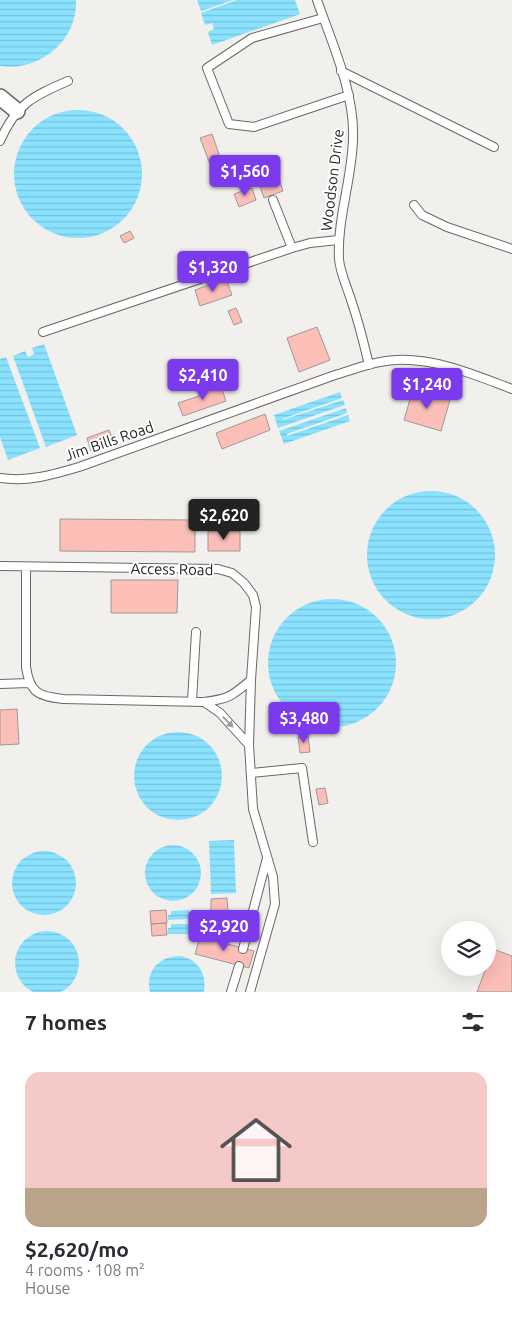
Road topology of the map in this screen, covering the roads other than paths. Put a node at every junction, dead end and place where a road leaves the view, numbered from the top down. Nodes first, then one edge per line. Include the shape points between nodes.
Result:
1 (317, 0) edge
2 (323, 18) junction
3 (341, 71) junction
4 (68, 81) dead end
5 (349, 95) junction
6 (0, 97) edge
7 (17, 111) junction
8 (0, 141) edge
9 (494, 147) dead end
10 (273, 200) dead end
11 (414, 205) dead end
12 (338, 240) junction
13 (292, 248) junction
14 (512, 249) edge
15 (42, 332) dead end
16 (369, 365) junction
17 (512, 388) edge
18 (0, 478) edge
19 (0, 566) edge
20 (26, 567) junction
21 (196, 632) dead end
22 (251, 680) junction
23 (29, 683) junction
24 (0, 684) edge
25 (192, 701) junction
26 (204, 702) junction
27 (249, 745) junction
28 (251, 773) junction
29 (313, 842) dead end
30 (267, 858) junction
31 (243, 948) dead end
32 (239, 966) dead end
33 (232, 992) edge
34 (250, 992) edge

1 - 2 lane, Woodson Drive
2 - 3 lane, Woodson Drive
2 - 5 lane via 252,38 206,68 229,124 254,127
3 - 5 lane, Woodson Drive
3 - 9 lane
4 - 7 lane via 30,99
5 - 12 lane, Woodson Drive via 353,138
6 - 7 street
7 - 8 lane
10 - 13 lane
11 - 14 lane via 422,215 447,227
12 - 13 lane
12 - 16 lane, Woodson Drive via 339,262
13 - 15 lane
16 - 17 lane, Jim Bills Road via 395,360 420,361 448,366
16 - 18 lane, Jim Bills Road via 79,467 44,477
19 - 20 lane, Access Road
20 - 22 lane, Access Road via 218,570 232,573 253,595 256,607
20 - 23 lane via 26,667
21 - 25 lane
22 - 26 lane via 224,699
22 - 27 lane, Access Road
23 - 24 lane
23 - 25 lane via 43,696 62,699
25 - 26 lane
26 -> 27 lane via 220,713
27 - 28 lane, Access Road
28 - 29 lane via 302,768
28 - 30 lane, Access Road via 253,809
30 - 31 lane
30 - 34 lane, Access Road via 273,877 275,904
32 - 33 lane

